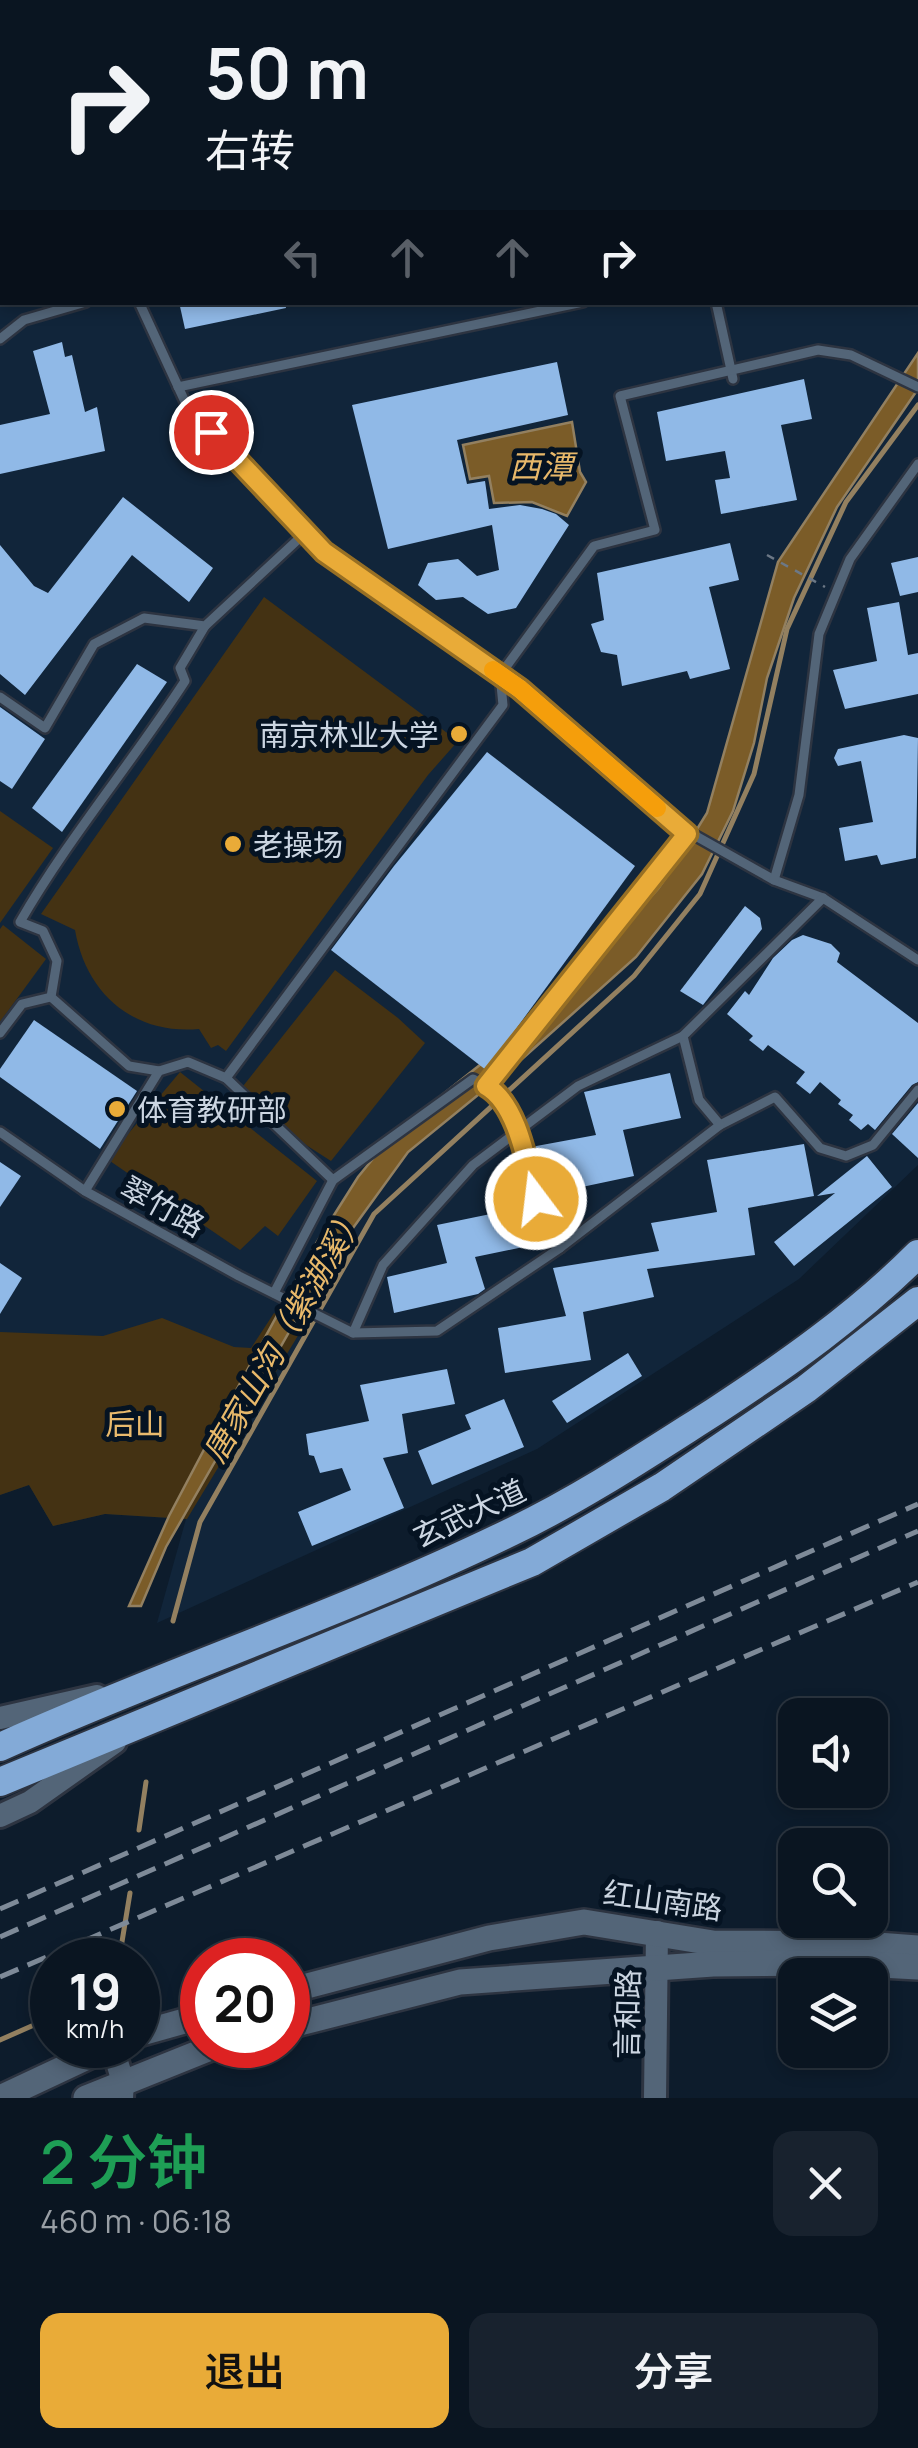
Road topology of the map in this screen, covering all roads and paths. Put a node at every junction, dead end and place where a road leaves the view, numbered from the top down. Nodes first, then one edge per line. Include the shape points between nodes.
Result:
1 (76, 305) edge
2 (140, 305) edge
3 (569, 305) edge
4 (717, 305) edge
5 (0, 339) edge
6 (730, 368) junction
7 (733, 379) dead end
8 (178, 387) junction
9 (918, 387) edge
10 (918, 464) edge
11 (305, 534) junction
12 (767, 555) dead end
13 (818, 583) dead end
14 (205, 626) junction
15 (500, 675) junction
16 (0, 698) edge
17 (687, 834) junction
18 (774, 880) junction
19 (823, 898) junction
20 (918, 960) edge
21 (51, 997) junction
22 (0, 1034) edge
23 (682, 1036) junction
24 (159, 1071) junction
25 (226, 1078) junction
26 (486, 1086) junction
27 (918, 1090) edge
28 (720, 1125) junction
29 (518, 1131) junction
30 (0, 1132) edge
31 (334, 1180) junction
32 (85, 1191) junction
33 (560, 1248) junction
34 (918, 1254) edge
35 (274, 1293) junction
36 (918, 1301) edge
37 (353, 1333) junction
38 (142, 1723) junction
39 (4, 1735) edge
40 (0, 1782) edge
41 (0, 1816) edge
42 (657, 1932) junction
43 (918, 1948) edge
44 (658, 1966) junction
45 (918, 1966) edge
46 (310, 1985) edge
47 (310, 2020) edge
48 (180, 2063) edge
49 (63, 2068) edge
50 (123, 2090) edge
51 (0, 2098) edge
52 (86, 2098) edge
53 (655, 2098) edge

1 - 5 lane via 24,320
2 - 8 lane
3 - 8 lane
4 - 6 lane
6 - 7 lane
6 - 9 lane via 818,350 851,356
6 - 15 lane via 620,396 655,530 594,546
8 - 11 lane via 187,406
10 - 18 lane via 850,559 819,634 799,796
11 - 14 lane
11 - 15 lane
12 - 13 path
14 - 16 lane via 144,618 94,644 45,728
14 - 21 lane via 180,668 185,681 20,922 42,930 58,961
15 - 17 lane
15 - 25 lane via 503,705
17 - 18 lane
17 - 26 lane
18 - 19 lane
19 - 20 lane
19 - 23 lane
21 - 22 lane via 22,1004
21 - 24 lane via 129,1066
23 - 28 lane via 699,1100
23 - 29 lane via 578,1086
24 - 25 lane via 188,1062
24 - 32 lane
25 - 31 lane
26 - 29 lane
26 - 31 lane via 473,1079
27 - 28 lane via 873,1145 846,1156 820,1148 774,1098
28 - 33 lane
29 - 33 lane via 536,1199
29 - 37 lane via 473,1165 384,1265
30 - 32 lane, 翠竹路
31 - 35 lane
32 - 35 lane, 翠竹路
33 - 37 lane via 437,1331
34 - 39 highway, 玄武大道 via 878,1294 765,1378 513,1532 160,1682
35 - 37 lane, 翠竹路
36 - 38 highway via 806,1389 678,1476 532,1562
38 - 40 highway
38 - 41 street
42 - 43 main road, 红山南路 via 713,1943
42 - 44 street, 言和路
42 - 46 main road, 红山南路 via 584,1922 489,1938
44 - 45 main road, 红山南路
44 - 47 main road, 红山南路 via 460,1982
44 - 53 street, 言和路
48 - 50 main road
49 - 51 main road
50 - 52 main road

